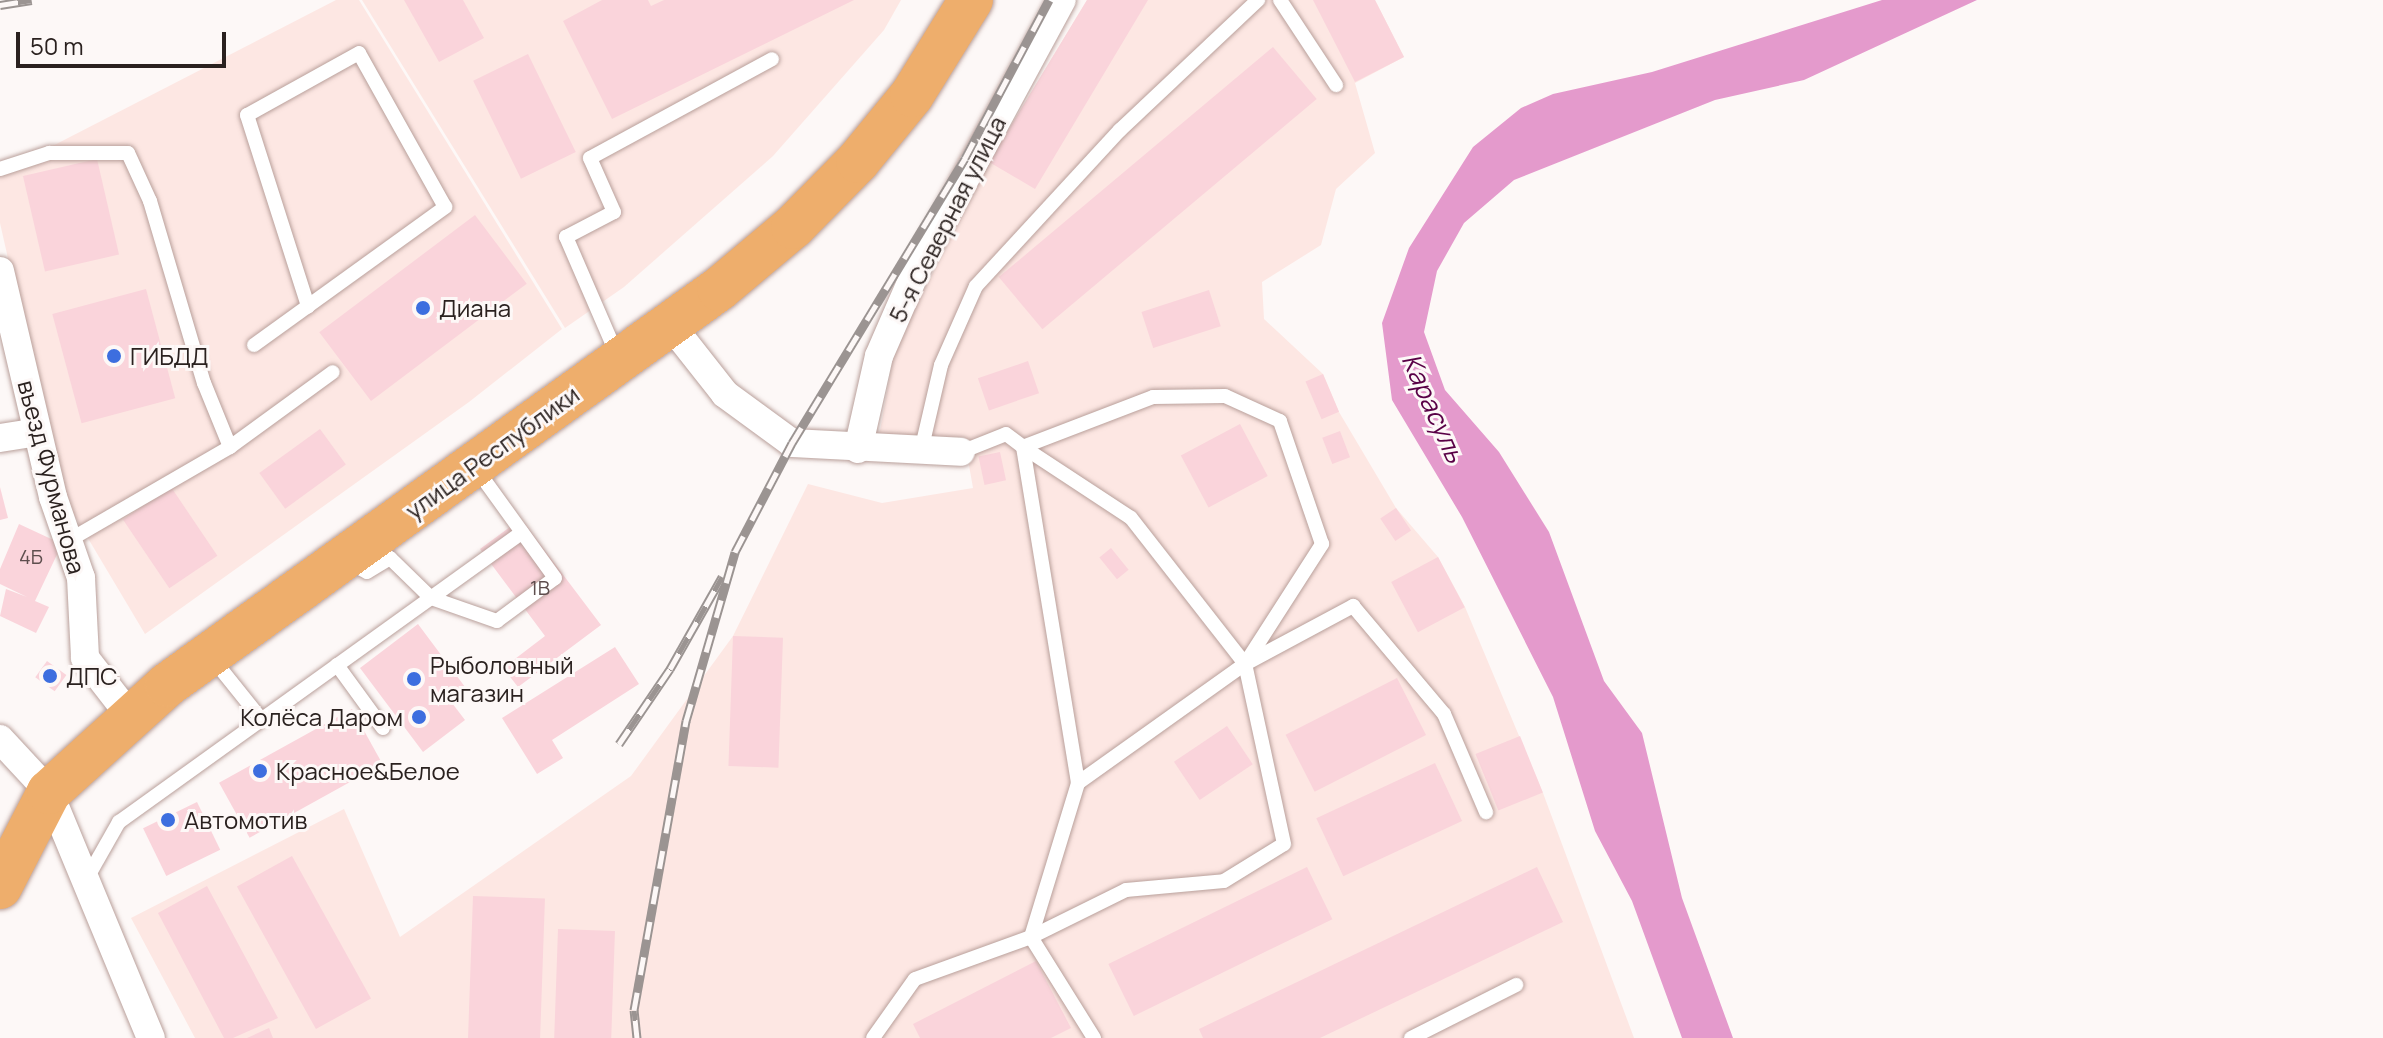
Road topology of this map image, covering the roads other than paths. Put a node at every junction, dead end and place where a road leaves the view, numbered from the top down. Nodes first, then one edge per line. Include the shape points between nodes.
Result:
1 (971, 0) edge
2 (1062, 0) edge
3 (1258, 0) edge
4 (1280, 0) edge
5 (772, 59) dead end
6 (1336, 85) dead end
7 (0, 169) edge
8 (0, 271) edge
9 (308, 306) junction
10 (670, 324) junction
11 (254, 345) dead end
12 (620, 361) junction
13 (333, 372) dead end
14 (37, 432) junction
15 (0, 438) edge
16 (230, 447) junction
17 (1023, 447) junction
18 (858, 449) junction
19 (921, 451) junction
20 (961, 452) joint
21 (473, 466) junction
22 (522, 532) junction
23 (68, 541) junction
24 (342, 559) junction
25 (431, 598) junction
26 (209, 655) junction
27 (1245, 664) junction
28 (337, 665) junction
29 (131, 717) junction
30 (261, 719) junction
31 (383, 728) dead end
32 (0, 739) edge
33 (1078, 783) junction
34 (49, 792) junction
35 (1486, 812) dead end
36 (86, 880) junction
37 (0, 887) edge
38 (1031, 937) junction
39 (1516, 985) dead end
40 (151, 1038) edge
41 (873, 1038) edge
42 (1094, 1038) edge
43 (1411, 1038) edge

1 - 10 main road, улица Республики via 912,95 858,161 793,227
2 - 18 street, 5-я Северная улица via 919,264 879,356
3 - 19 lane via 1120,130 976,286 941,365
4 - 6 lane
5 - 12 lane via 590,158 614,212 566,237
7 - 16 lane via 49,153 128,153 150,201 204,383
8 - 14 street, въезд Фурманова
9 - 9 lane via 445,207 359,53 247,115
9 - 11 lane
10 - 12 main road, улица Республики
10 - 18 street via 725,394 792,443
12 - 21 main road, улица Республики
13 - 16 lane
14 - 15 street
14 - 23 street, въезд Фурманова
16 - 23 lane
17 - 20 lane via 1006,434
17 - 27 lane via 1131,518
17 - 27 lane via 1153,397 1225,396 1280,421 1322,544
17 - 33 lane
18 - 19 street
19 - 20 street
21 - 22 lane
21 - 24 main road, улица Республики
22 - 25 lane
22 - 25 lane via 555,578 497,621
23 - 29 street, въезд Фурманова via 81,578 85,658
24 - 25 lane via 367,572 390,558
24 - 26 main road, улица Республики
25 - 28 lane
26 - 29 main road, улица Республики
26 - 30 lane
27 - 33 lane
27 - 35 lane via 1353,606 1444,714
27 - 38 lane via 1284,844 1224,881 1126,890
28 - 30 lane
28 - 31 lane
29 - 34 main road, улица Республики
30 - 36 lane via 119,822
32 - 34 street
33 - 38 lane
34 - 36 street
34 - 37 main road, улица Республики
36 - 40 street
38 - 41 lane via 915,979
38 - 42 lane
39 - 43 lane

